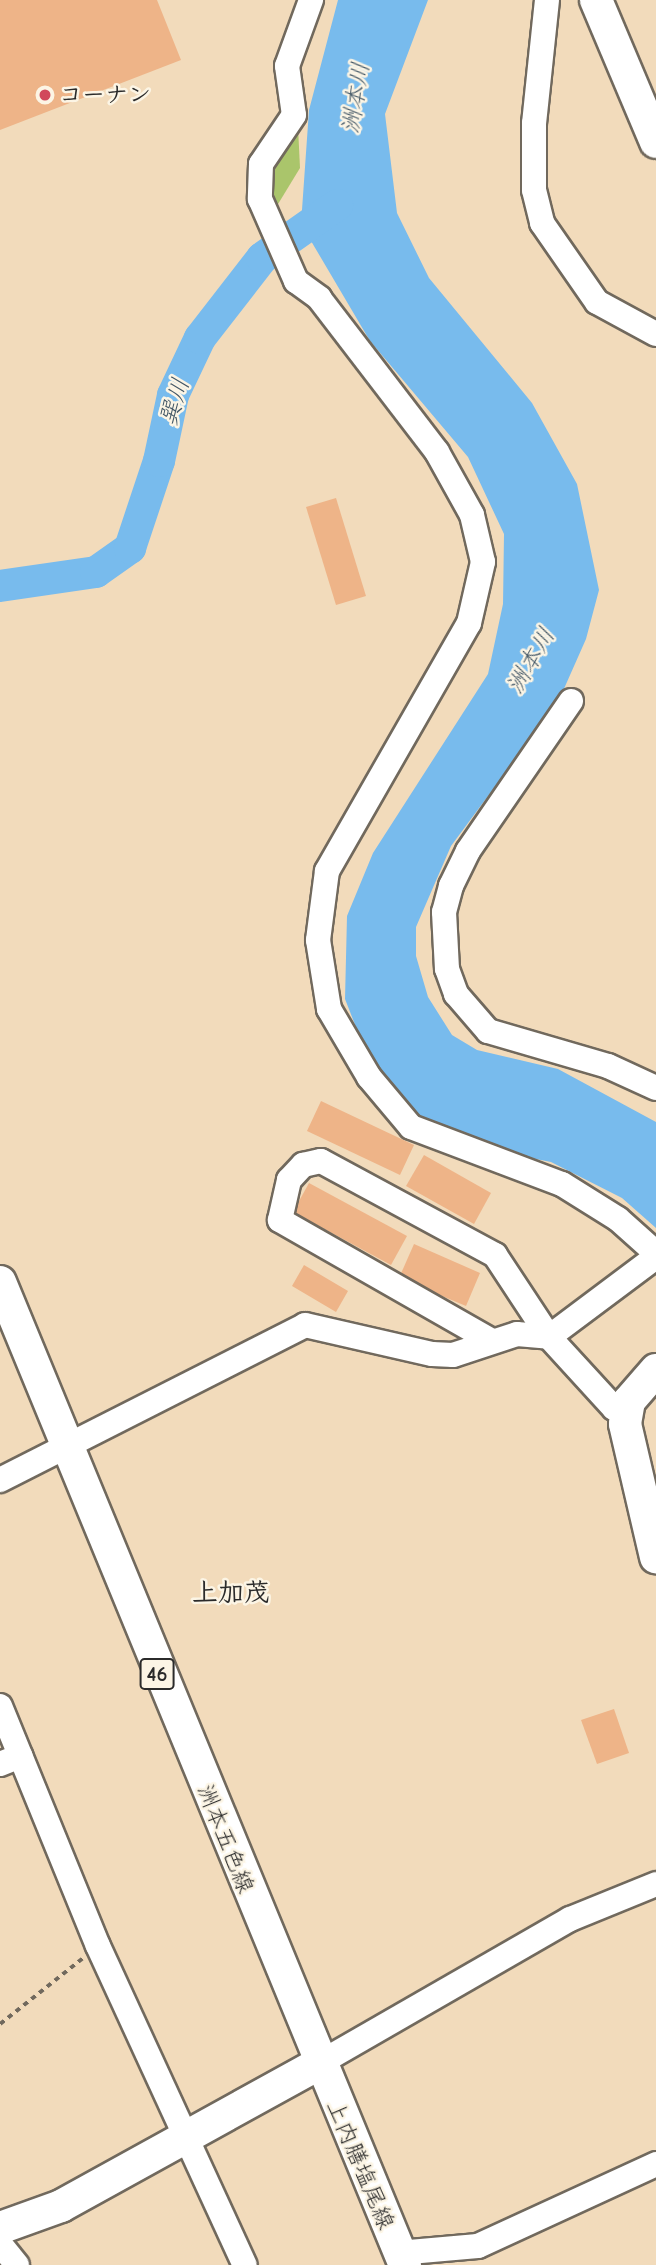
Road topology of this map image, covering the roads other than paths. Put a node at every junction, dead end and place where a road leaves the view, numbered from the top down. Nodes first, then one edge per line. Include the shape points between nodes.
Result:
1 (311, 0) edge
2 (547, 0) edge
3 (596, 0) edge
4 (656, 142) edge
5 (656, 334) edge
6 (571, 701) dead end
7 (656, 1088) edge
8 (656, 1255) edge
9 (0, 1282) edge
10 (549, 1337) junction
11 (490, 1340) junction
12 (656, 1370) edge
13 (626, 1412) junction
14 (65, 1452) junction
15 (0, 1480) edge
16 (656, 1557) edge
17 (0, 1706) edge
18 (10, 1760) edge
19 (656, 1884) edge
20 (318, 2064) junction
21 (183, 2141) junction
22 (656, 2164) edge
23 (0, 2228) edge
24 (0, 2244) edge
25 (401, 2259) edge
26 (17, 2265) edge
27 (245, 2265) edge

1 - 8 street via 287,66 294,115 261,164 260,199 296,281 319,298 437,452 472,515 483,562 469,623 327,871 318,940 329,1009 369,1077 411,1127 562,1184 610,1213
2 - 5 street via 534,122 534,190 542,223 597,302
3 - 4 main road
6 - 7 street via 468,851 444,912 447,969 456,994 488,1031 608,1066
8 - 10 street
9 - 14 main road, 洲本五色線 / 46
10 - 11 street
10 - 11 street via 495,1255 321,1161 303,1165 289,1180 280,1220
10 - 13 street via 614,1408
11 - 14 street via 453,1355 432,1354 305,1325 268,1339
12 - 13 main road
13 - 16 main road via 628,1449
14 - 15 street
14 - 20 main road, 洲本五色線 / 46
17 - 18 street
18 - 21 street
19 - 20 street via 570,1919
20 - 21 main road
20 - 25 main road, 上内膳塩尾線
21 - 23 main road via 61,2206
21 - 27 street
22 - 25 street via 478,2246
24 - 26 street

